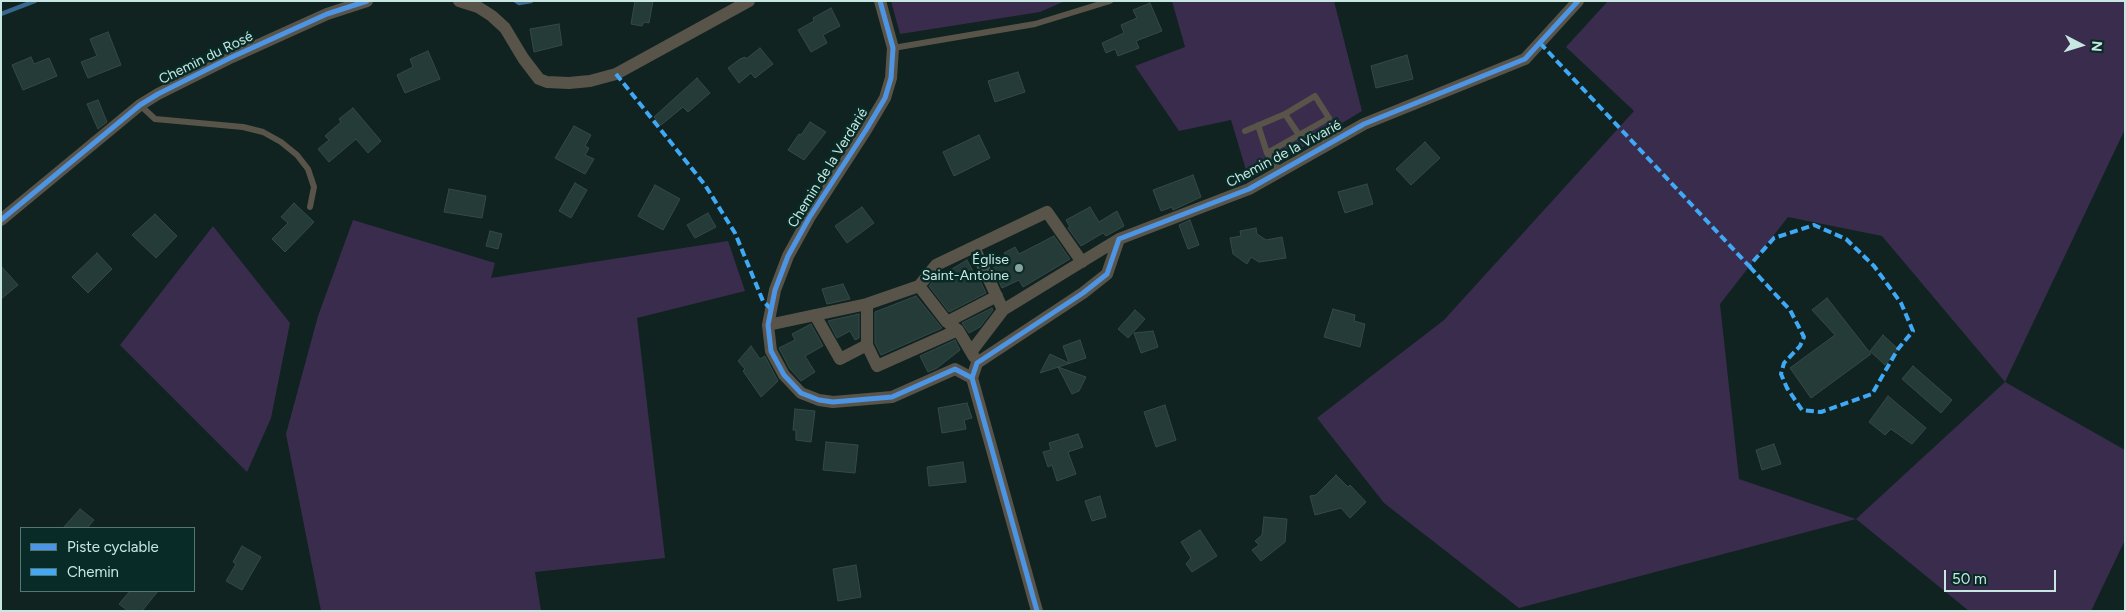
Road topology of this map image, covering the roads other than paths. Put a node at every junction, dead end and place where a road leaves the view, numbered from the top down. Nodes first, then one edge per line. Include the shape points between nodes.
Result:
1 (367, 1) edge
2 (459, 1) edge
3 (749, 1) edge
4 (880, 1) edge
5 (1110, 1) edge
6 (1578, 1) edge
7 (893, 48) junction
8 (140, 106) junction
9 (1286, 114) junction
10 (1258, 126) junction
11 (1246, 130) dead end
12 (1300, 134) junction
13 (1268, 153) junction
14 (1280, 172) junction
15 (310, 207) dead end
16 (1, 220) edge
17 (1119, 240) junction
18 (974, 247) junction
19 (1082, 262) junction
20 (919, 286) junction
21 (997, 296) junction
22 (867, 304) junction
23 (1003, 310) junction
24 (815, 315) junction
25 (947, 322) junction
26 (768, 325) junction
27 (958, 330) junction
28 (867, 345) junction
29 (974, 357) junction
30 (972, 378) junction
31 (1037, 611) edge

1 - 8 street, Chemin du Rosé via 327,14 232,57
2 - 3 street via 478,7 505,28 540,79 569,83 616,74
4 - 7 street, Chemin de la Verdarié
5 - 7 lane via 1035,24
6 - 14 street, Chemin de la Vivarié via 1525,59 1364,124
7 - 26 street, Chemin de la Verdarié via 891,78 884,98 788,256 775,290
8 - 15 lane via 155,119 243,127 263,132 281,142 308,169 314,187
8 - 16 street, Chemin du Rosé
9 - 10 lane
9 - 12 lane
9 - 12 lane via 1316,96 1329,118
10 - 11 lane
10 - 13 lane
12 - 13 lane
13 - 14 lane
14 - 17 street, Chemin de la Vivarié via 1249,189
17 - 19 street, Chemin de la Vivarié
17 - 29 street via 1107,274 1083,294
18 - 19 street via 1047,212
18 - 20 street via 936,265
18 - 21 street
19 - 23 street, Chemin de la Vivarié
20 - 22 street
20 - 25 street
21 - 23 street
21 - 25 street
22 - 24 street
22 - 28 street
23 - 29 street
24 - 26 street
24 - 28 street via 840,358
25 - 27 street
26 - 30 street, Chemin de la Verdarié via 771,351 784,375 801,393 819,400 833,402 892,397 955,369
27 - 28 street via 877,366
27 - 29 street
29 - 30 street
30 - 31 street

